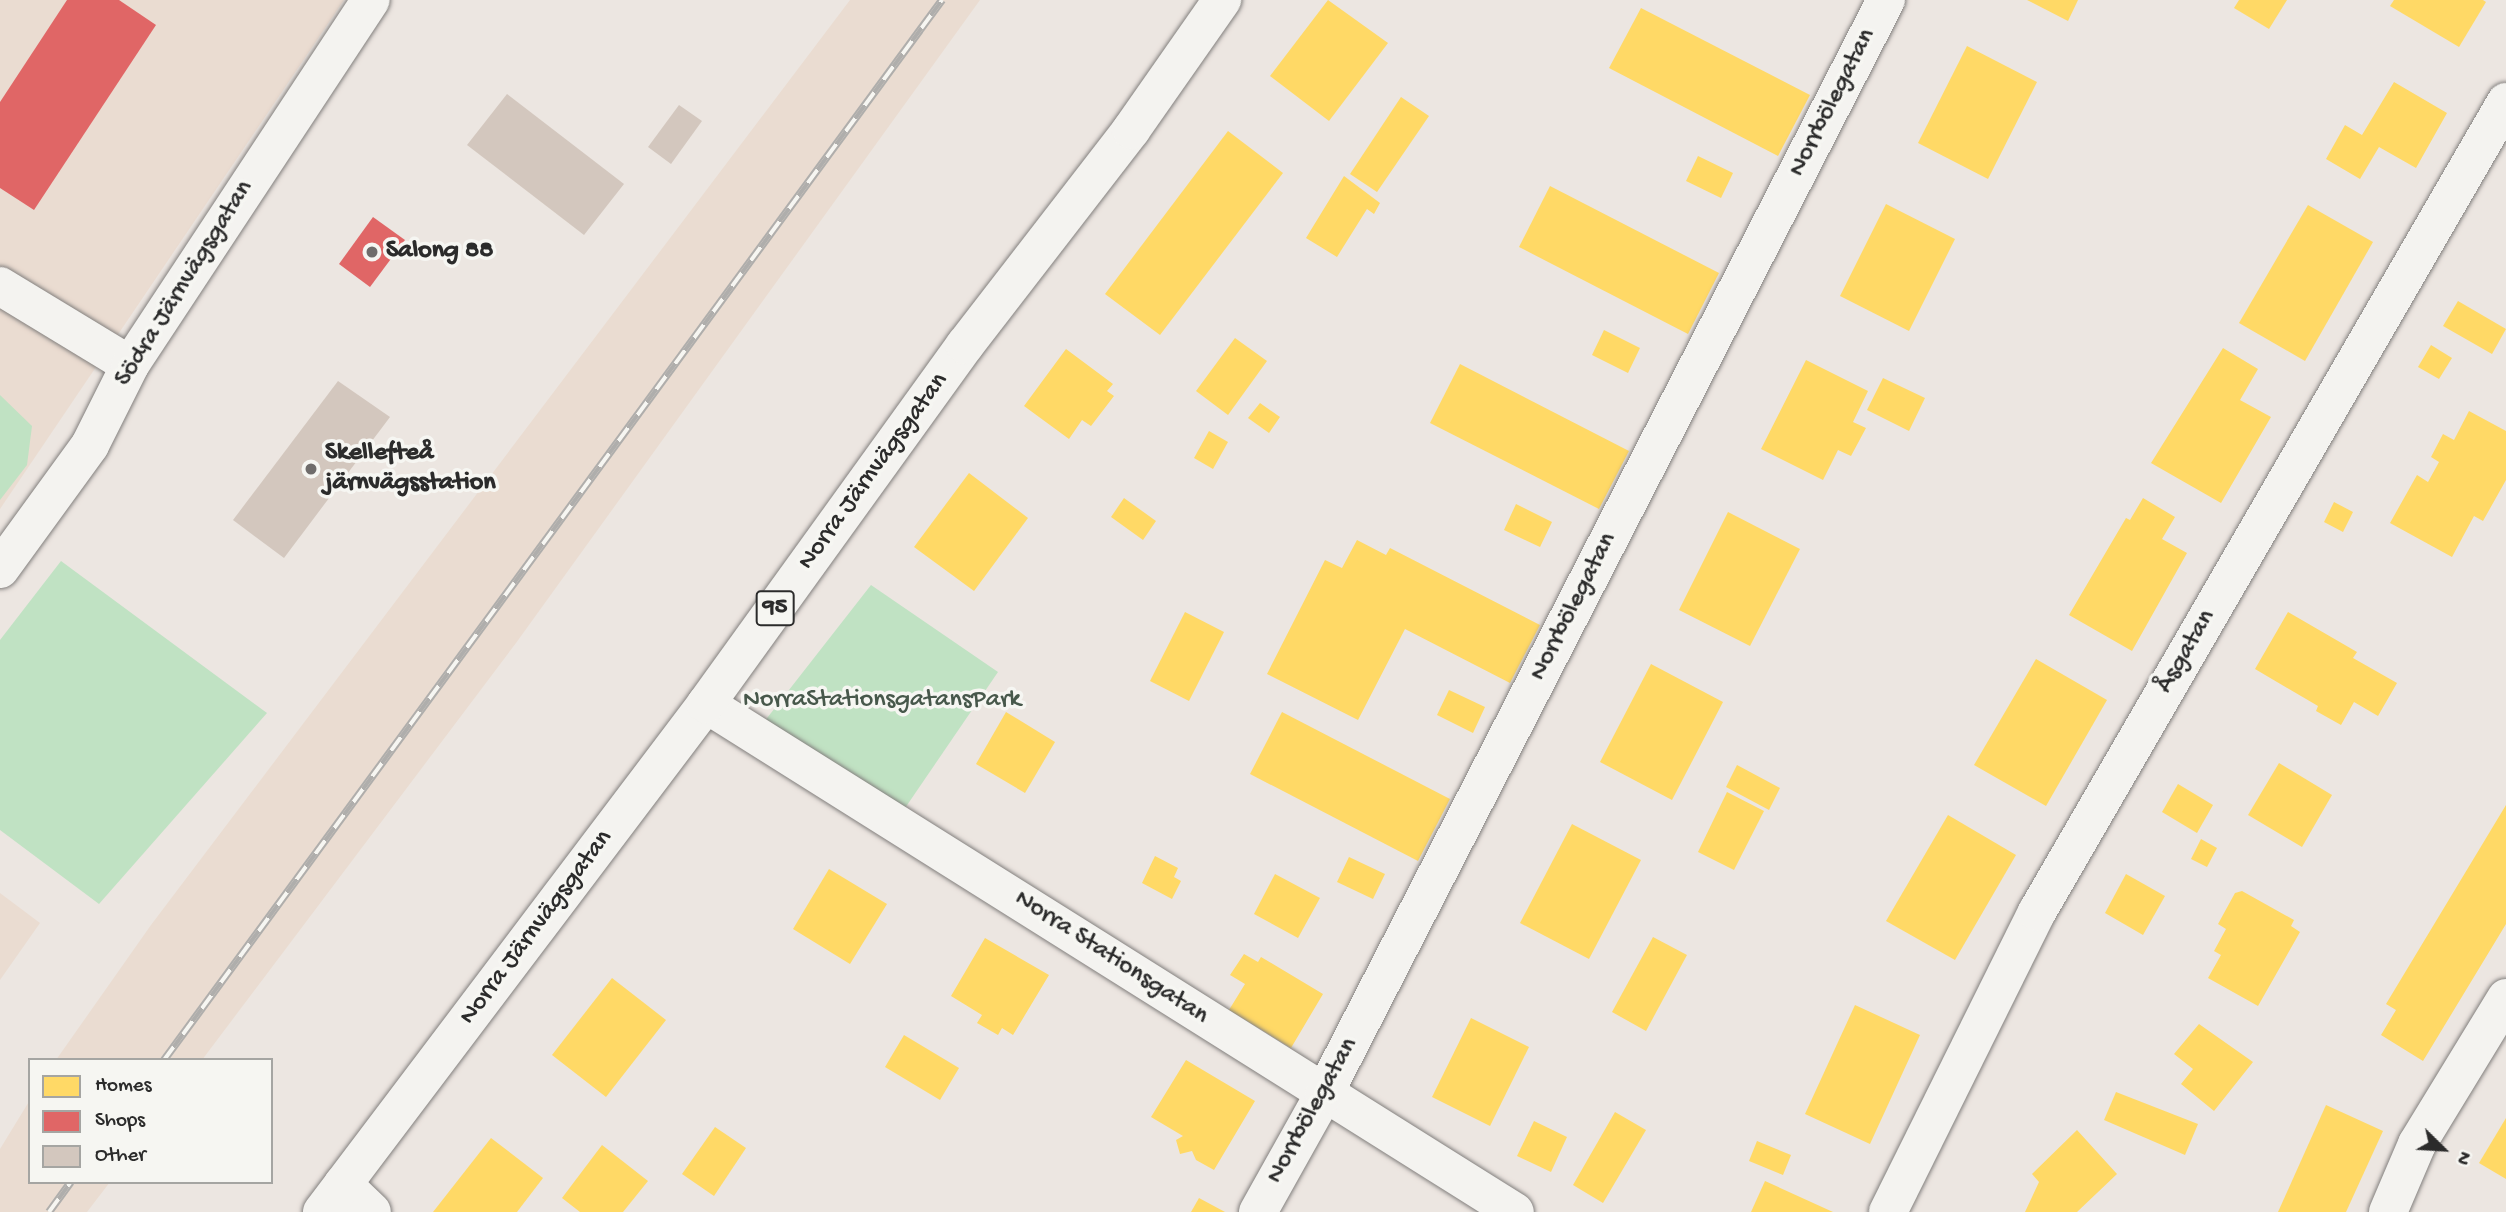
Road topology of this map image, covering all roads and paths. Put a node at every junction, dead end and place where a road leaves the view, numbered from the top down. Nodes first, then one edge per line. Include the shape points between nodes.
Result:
1 (371, 0) edge
2 (1222, 0) edge
3 (1886, 0) edge
4 (2506, 102) edge
5 (0, 286) edge
6 (130, 365) junction
7 (0, 569) edge
8 (706, 705) junction
9 (2506, 998) edge
10 (1324, 1094) junction
11 (333, 1198) edge
12 (372, 1212) edge
13 (1258, 1212) edge
14 (1515, 1212) edge
15 (1888, 1212) edge
16 (2388, 1212) edge

1 - 6 street, Södra Järnvägsgatan
2 - 8 street, Norra Järnvägsgatan / 95 via 1131,130 965,345
3 - 10 street, Norrbölegatan
4 - 15 street, Åsgatan via 2037,912
5 - 6 street
6 - 7 street, Södra Järnvägsgatan via 90,445
8 - 10 street, Norra Stationsgatan
8 - 11 street, Norra Järnvägsgatan / 95
9 - 16 street via 2417,1144
10 - 13 street, Norrbölegatan
10 - 14 street, Norra Stationsgatan
11 - 12 street

